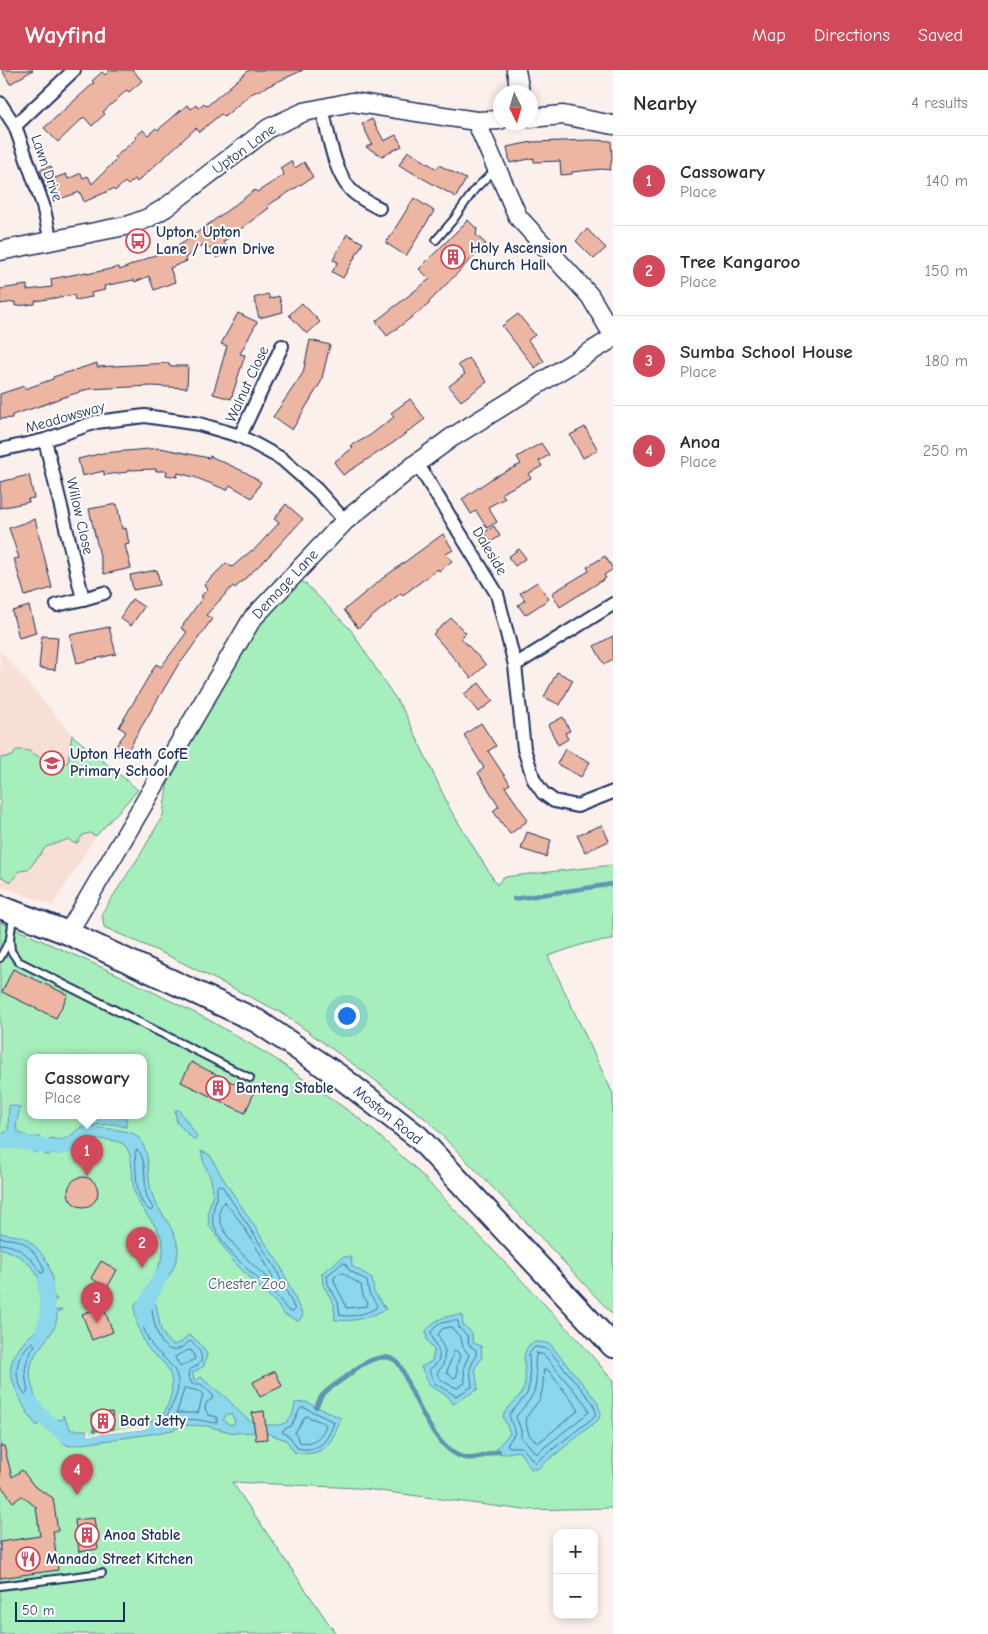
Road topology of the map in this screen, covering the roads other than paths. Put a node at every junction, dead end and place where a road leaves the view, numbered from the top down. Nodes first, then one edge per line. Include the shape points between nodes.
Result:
1 (74, 70) edge
2 (516, 70) edge
3 (519, 85) edge
4 (0, 103) edge
5 (322, 108) junction
6 (538, 117) edge
7 (493, 120) edge
8 (476, 121) junction
9 (613, 125) edge
10 (15, 126) junction
11 (496, 168) junction
12 (379, 208) dead end
13 (436, 240) dead end
14 (52, 242) junction
15 (0, 251) edge
16 (613, 336) edge
17 (282, 346) dead end
18 (240, 436) junction
19 (46, 440) junction
20 (0, 450) edge
21 (417, 462) junction
22 (345, 521) junction
23 (104, 593) dead end
24 (83, 598) junction
25 (613, 604) edge
26 (57, 605) dead end
27 (515, 665) junction
28 (613, 792) edge
29 (7, 910) edge
30 (68, 933) junction
31 (10, 939) junction
32 (0, 958) edge
33 (250, 1078) dead end
34 (613, 1346) edge
35 (102, 1573) dead end
36 (0, 1586) edge

1 - 10 street, Lawn Drive
2 - 3 street
4 - 10 street
5 - 8 street, Upton Lane via 352,102
5 - 12 street via 340,174 350,189
5 - 14 street, Upton Lane via 304,112 270,128 148,218
6 - 9 street via 563,114
7 - 8 street, Upton Lane
8 - 11 street, Demage Lane
10 - 14 street, Lawn Drive via 43,205
11 - 13 lane via 475,189
11 - 16 street, Demage Lane via 518,217 590,296
14 - 15 street, Upton Lane
16 - 21 street, Demage Lane
17 - 18 street, Walnut Close
18 - 19 street, Meadowsway via 199,424 145,416 96,422
18 - 22 street, Meadowsway via 282,459
19 - 20 street, Meadowsway
19 - 24 street, Willow Close
21 - 22 street, Demage Lane
21 - 27 street, Daleside via 497,594
22 - 30 street, Demage Lane via 252,619
23 - 24 street
24 - 26 street
25 - 27 street
27 - 28 street, Daleside via 524,749 534,780 543,793 554,801 577,806
29 - 30 highway, Moston Road
29 - 31 lane
30 - 34 highway, Moston Road via 257,1021 339,1076 418,1137
31 - 32 lane
31 - 33 lane via 11,951 18,961
35 - 36 lane

